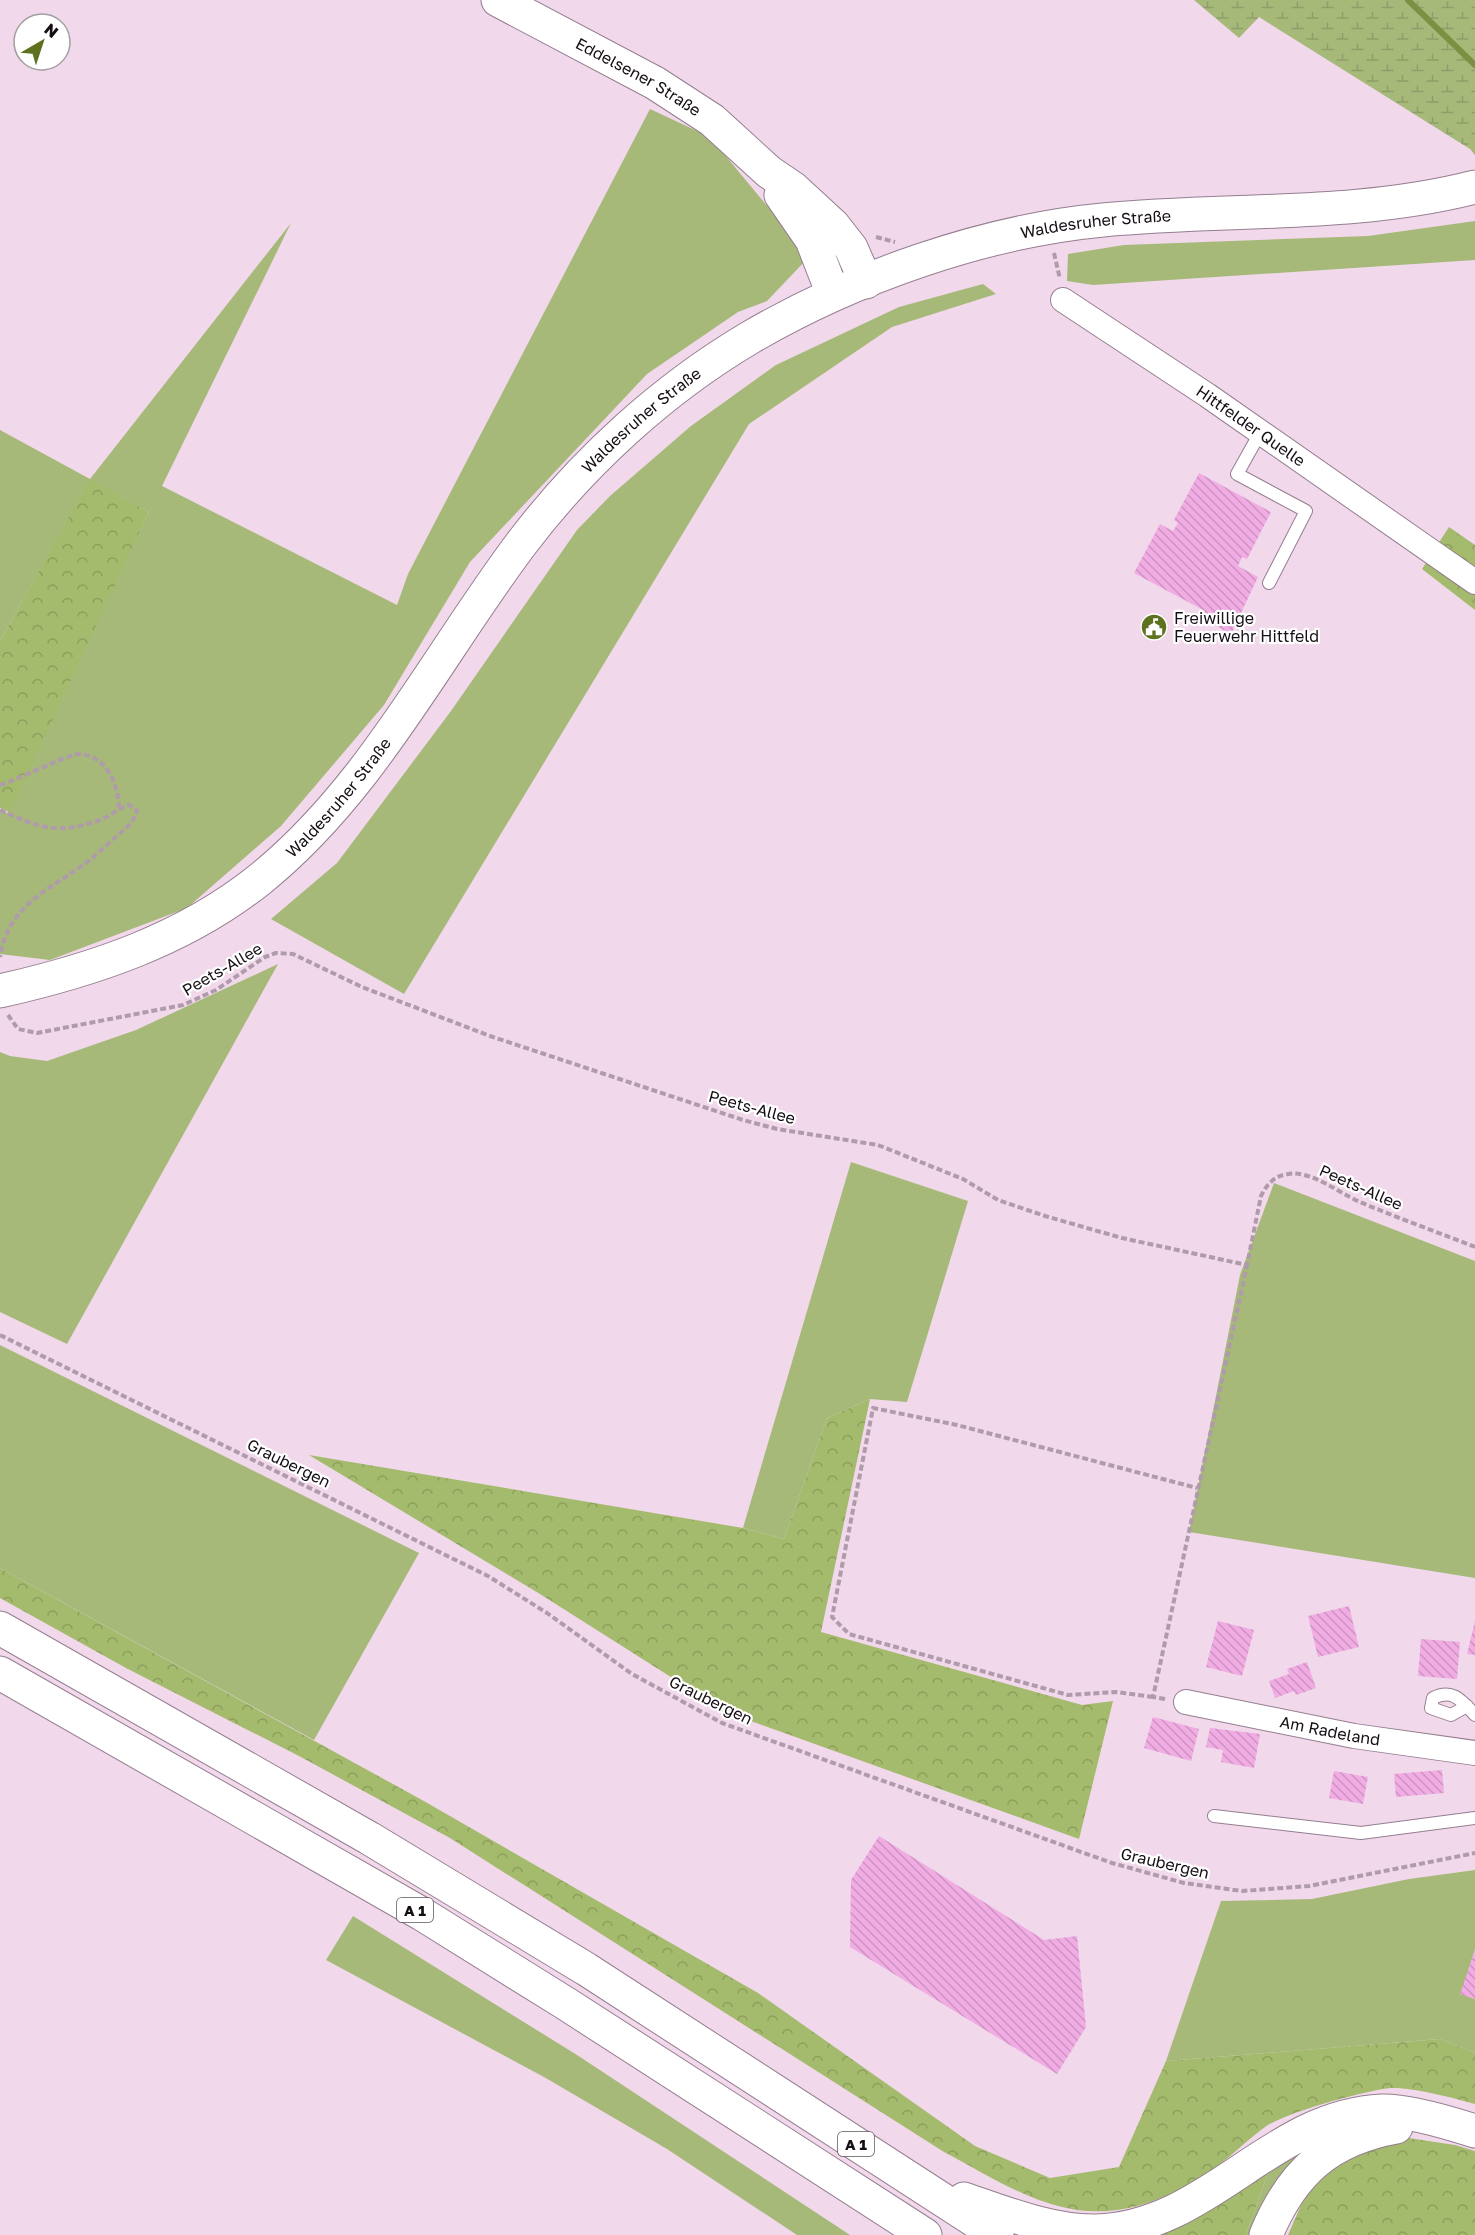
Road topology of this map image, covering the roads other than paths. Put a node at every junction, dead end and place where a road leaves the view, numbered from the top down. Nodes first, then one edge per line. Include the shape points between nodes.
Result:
1 (498, 0) edge
2 (769, 172) junction
3 (1475, 187) edge
4 (866, 282) junction
5 (833, 294) junction
6 (1063, 300) road end
7 (1260, 432) junction
8 (1475, 582) edge
9 (1269, 583) dead end
10 (4, 1003) edge
11 (0, 1628) edge
12 (0, 1673) edge
13 (1186, 1702) road end
14 (1475, 1753) edge
15 (1214, 1816) dead end
16 (1475, 1818) edge
17 (1440, 2122) junction
18 (1475, 2131) edge
19 (820, 2167) junction
20 (914, 2182) junction
21 (884, 2235) edge
22 (925, 2235) edge
23 (997, 2235) edge
24 (1266, 2235) edge

1 - 2 main road, Eddelsener Straße via 655,83 712,120
2 - 4 main road, Eddelsener Straße via 794,189 832,225 850,248
2 - 5 main road, Eddelsener Straße via 812,240
3 - 4 main road, Waldesruher Straße via 1399,202 1112,219 1039,228 976,242
4 - 5 main road, Waldesruher Straße
5 - 10 main road, Waldesruher Straße via 748,338 644,413 591,463 520,545 335,807 260,879 225,904 160,940
6 - 7 street, Hittfelder Quelle
7 - 8 street, Hittfelder Quelle
7 - 9 lane via 1237,474 1306,511
11 - 20 main road, A 1 via 369,1838 586,1969
12 - 19 main road, A 1 via 422,1914
13 - 14 street, Am Radeland via 1354,1736
15 - 16 lane via 1360,1833
17 - 18 main road
17 - 20 main road via 1383,2110 1312,2126 1191,2202 1155,2220 1114,2229 1095,2231 1045,2224
17 - 24 main road via 1363,2134 1321,2156 1282,2200
19 - 21 main road
19 - 22 main road, A 1
20 - 23 main road, A 1

